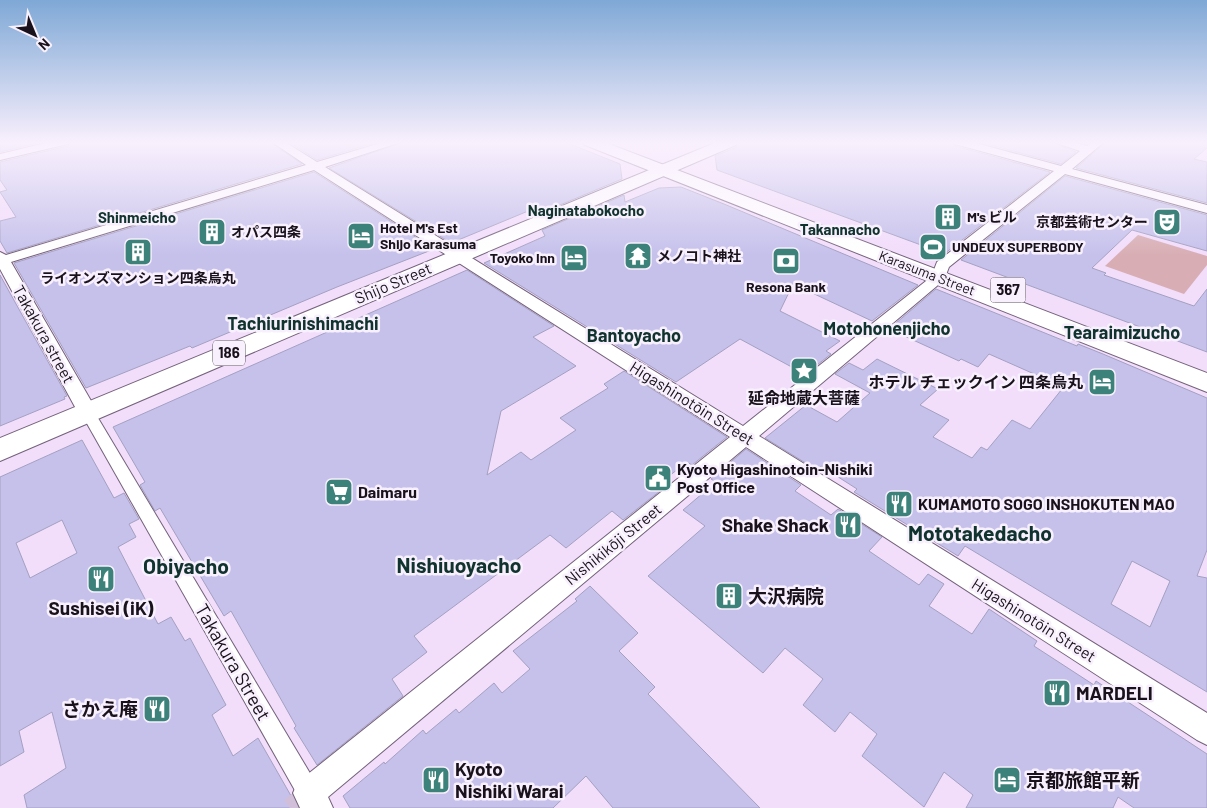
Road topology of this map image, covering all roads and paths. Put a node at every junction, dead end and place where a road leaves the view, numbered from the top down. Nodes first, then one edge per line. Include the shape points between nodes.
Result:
1 (269, 180) edge
2 (337, 180) edge
3 (638, 180) edge
4 (701, 180) edge
5 (1049, 180) edge
6 (1096, 180) edge
7 (1207, 210) edge
8 (459, 256) junction
9 (1, 259) edge
10 (941, 271) junction
11 (1207, 366) edge
12 (1207, 383) edge
13 (88, 413) junction
14 (744, 436) junction
15 (0, 450) edge
16 (1207, 730) edge
17 (313, 800) edge

1 - 9 street
2 - 8 street, Higashinotōin Street
3 - 8 main road, Shijo Street / 186
4 - 10 main road, Karasuma Street / 367
5 - 10 street, Nishikikōji Street
6 - 7 street
8 - 13 main road, Shijo Street / 186
8 - 14 street, Higashinotōin Street
9 - 13 street, Takakura street
10 - 11 main road, Karasuma Street / 367
10 - 12 main road, Karasuma Street / 367
10 - 14 street, Nishikikōji Street
13 - 15 main road, Shijo Street / 186
13 - 17 street, Takakura Street
14 - 16 street, Higashinotōin Street
14 - 17 street, Nishikikōji Street

